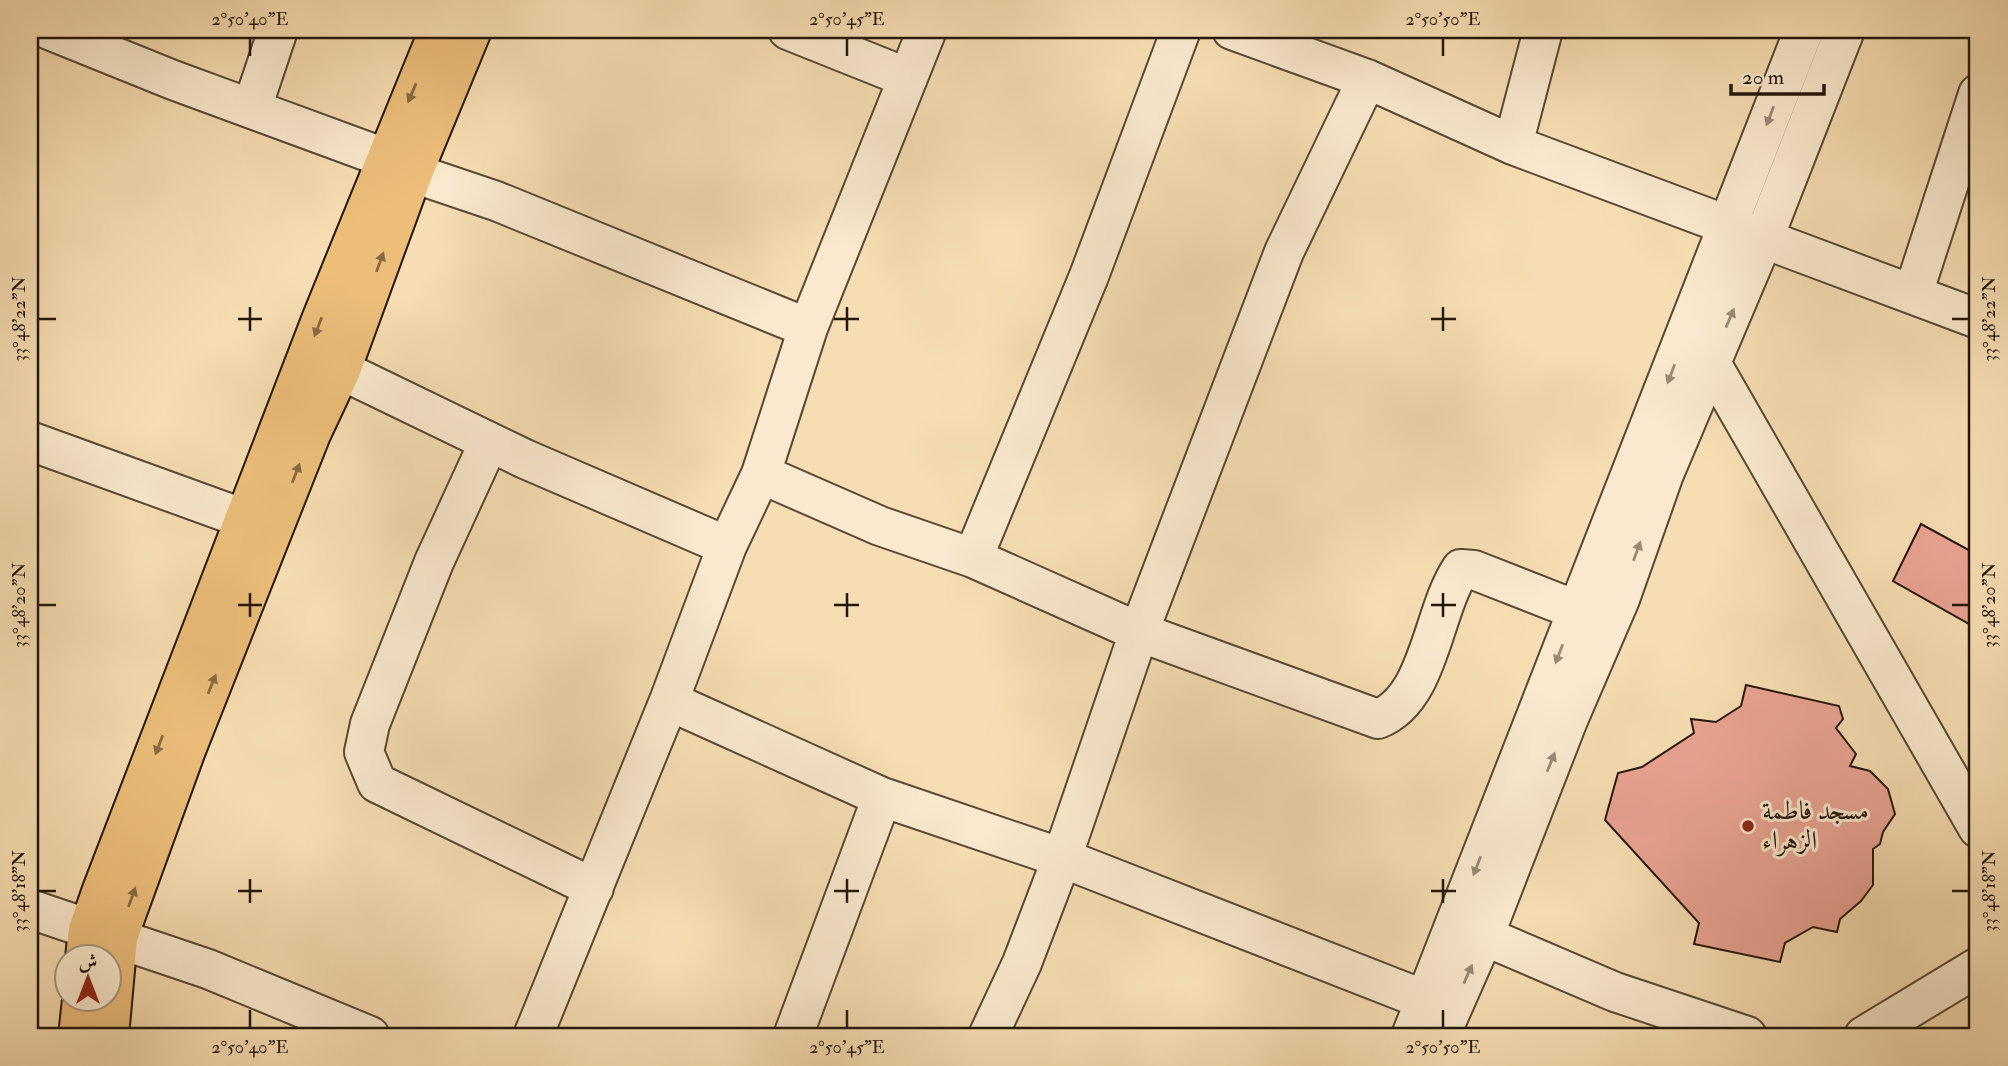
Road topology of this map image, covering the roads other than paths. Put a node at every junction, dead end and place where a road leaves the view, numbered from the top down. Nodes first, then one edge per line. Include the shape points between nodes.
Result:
1 (48, 30) edge
2 (278, 30) edge
3 (439, 30) edge
4 (472, 30) edge
5 (788, 30) edge
6 (927, 30) edge
7 (1181, 30) edge
8 (1232, 30) edge
9 (1543, 30) edge
10 (1804, 30) edge
11 (1845, 30) edge
12 (908, 78) junction
13 (1367, 79) junction
14 (252, 108) junction
15 (1974, 116) edge
16 (1513, 145) junction
17 (399, 165) junction
18 (1728, 225) junction
19 (1763, 240) junction
20 (1913, 294) junction
21 (1978, 320) edge
22 (808, 328) junction
23 (1711, 363) junction
24 (341, 369) junction
25 (30, 441) edge
26 (489, 442) junction
27 (761, 474) junction
28 (245, 519) junction
29 (727, 546) junction
30 (973, 558) junction
31 (243, 568) junction
32 (1594, 598) junction
33 (1139, 632) junction
34 (669, 701) junction
35 (882, 797) junction
36 (1978, 828) edge
37 (1062, 858) junction
38 (594, 888) junction
39 (30, 909) edge
40 (1484, 936) junction
41 (97, 941) edge
42 (1978, 967) edge
43 (1425, 1000) junction
44 (80, 1014) edge
45 (360, 1034) edge
46 (78, 1036) edge
47 (109, 1036) edge
48 (533, 1036) edge
49 (793, 1036) edge
50 (988, 1036) edge
51 (1411, 1036) edge
52 (1440, 1036) edge
53 (1747, 1036) edge
54 (1864, 1036) edge

1 - 14 street
2 - 14 street
3 -> 17 main road
4 - 17 main road
5 - 12 street
6 - 12 street
7 - 30 street via 1089,276
8 - 13 street
9 - 16 street
10 -> 18 street
11 - 19 street
12 - 22 street
13 - 16 street
13 - 33 street via 1284,252
14 - 17 street
15 - 20 street
16 - 18 street
17 - 22 street
24 -> 17 main road
17 -> 28 main road
18 - 19 street
18 -> 32 street via 1620,507
19 - 20 street
23 -> 19 street
20 - 21 street
22 - 27 street
32 -> 23 street via 1664,474
23 - 36 street
24 - 26 street
31 -> 24 main road
25 - 28 street
26 - 29 street
26 - 38 street via 434,562 370,724 364,752 377,783
27 - 29 street
27 - 30 street via 880,526
28 - 31 main road
29 - 34 street
30 - 33 street
31 - 41 main road via 186,750
32 - 33 street via 1461,569 1412,690 1391,714 1378,719
40 -> 32 street via 1534,806
32 -> 43 street
33 - 37 street
34 - 35 street
34 - 38 street
35 - 37 street
35 - 49 street
37 - 43 street
37 - 50 street
38 - 48 street
39 - 41 street
52 -> 40 street
40 - 53 street via 1615,992
41 - 45 street via 208,968
41 - 47 main road
42 - 54 street
43 - 51 street
44 - 46 main road

